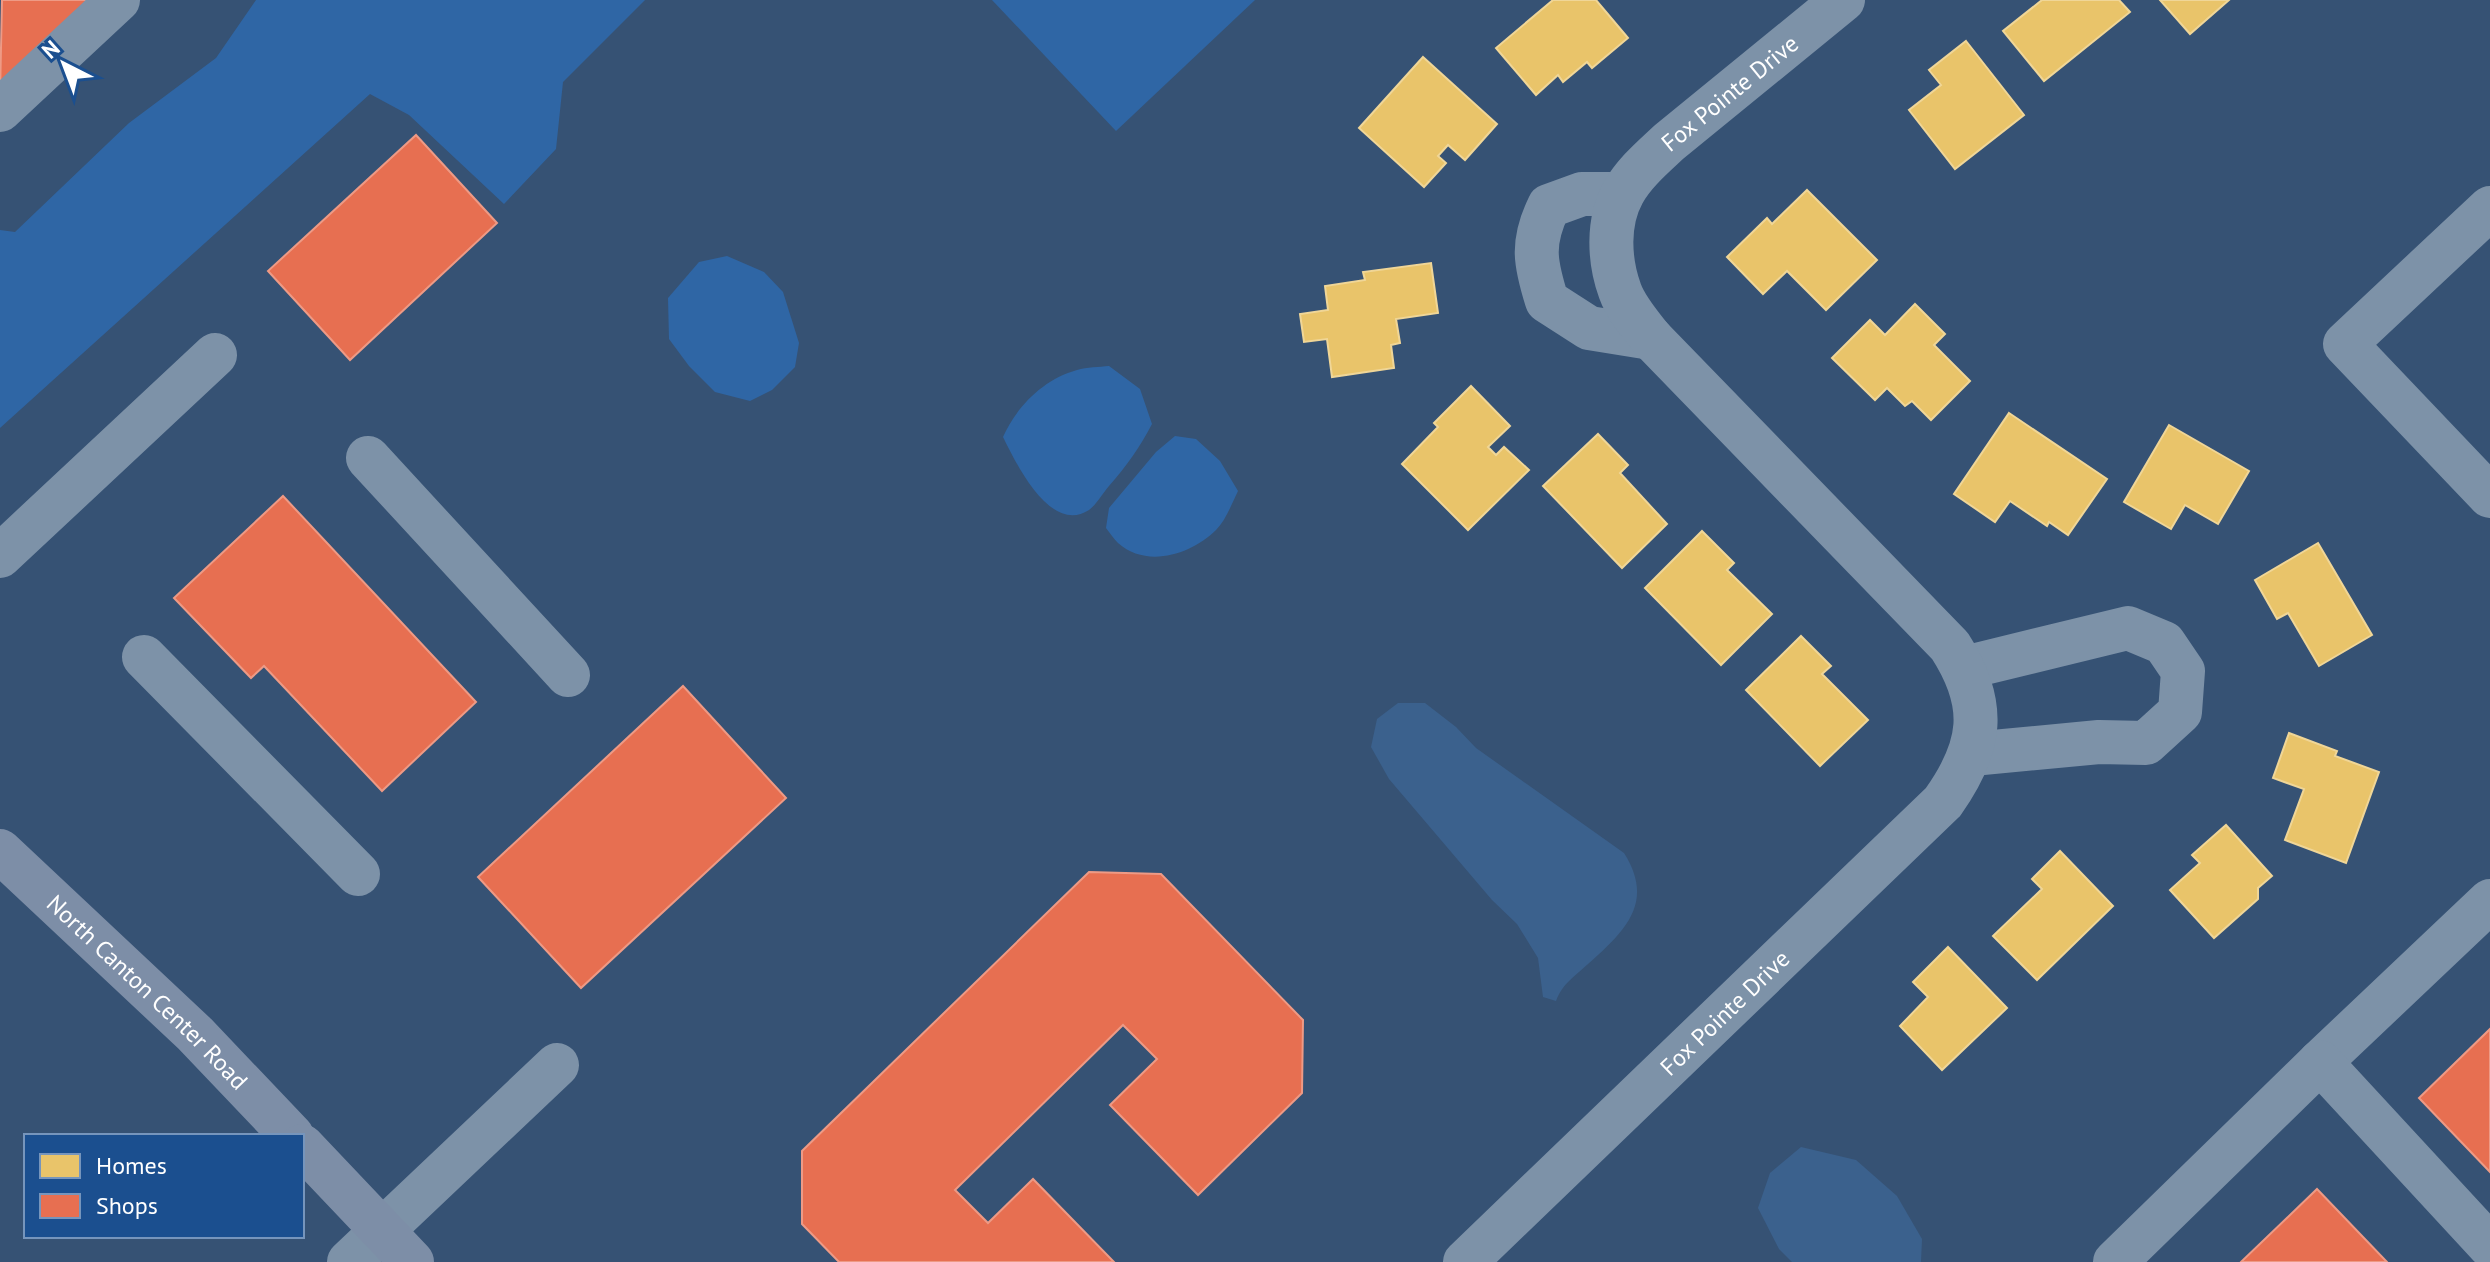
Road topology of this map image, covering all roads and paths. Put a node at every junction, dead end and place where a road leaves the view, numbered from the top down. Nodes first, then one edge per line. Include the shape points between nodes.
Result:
1 (118, 0) edge
2 (1843, 0) edge
3 (0, 110) edge
4 (1622, 194) junction
5 (2490, 208) edge
6 (1651, 338) junction
7 (215, 355) dead end
8 (368, 458) dead end
9 (2490, 496) edge
10 (0, 556) edge
11 (144, 657) dead end
12 (1964, 668) junction
13 (568, 675) dead end
14 (1972, 754) junction
15 (0, 851) edge
16 (358, 874) dead end
17 (2490, 901) edge
18 (2320, 1062) junction
19 (557, 1065) dead end
20 (290, 1134) edge
21 (304, 1148) edge
22 (382, 1230) junction
23 (2490, 1246) edge
24 (349, 1262) edge
25 (412, 1262) edge
26 (1465, 1262) edge
27 (2115, 1262) edge

1 - 3 street
2 - 4 street, Fox Pointe Drive via 1669,142
4 - 6 street, Fox Pointe Drive via 1611,232 1620,292
4 - 6 street via 1582,194 1549,206 1538,229 1536,268 1547,301 1589,328
5 - 9 street via 2345,344
6 - 12 street, Fox Pointe Drive via 1936,630
7 - 10 street
8 - 13 street
11 - 16 street
12 - 14 street, Fox Pointe Drive via 1976,718
12 - 14 street via 2128,628 2164,643 2183,671 2180,712 2146,743
14 - 26 street, Fox Pointe Drive via 1943,802
15 - 20 main road, North Canton Center Road via 195,1034
17 - 18 street
18 - 23 street
18 - 27 street
19 - 22 street
21 - 22 main road
22 - 24 street
22 - 25 main road

